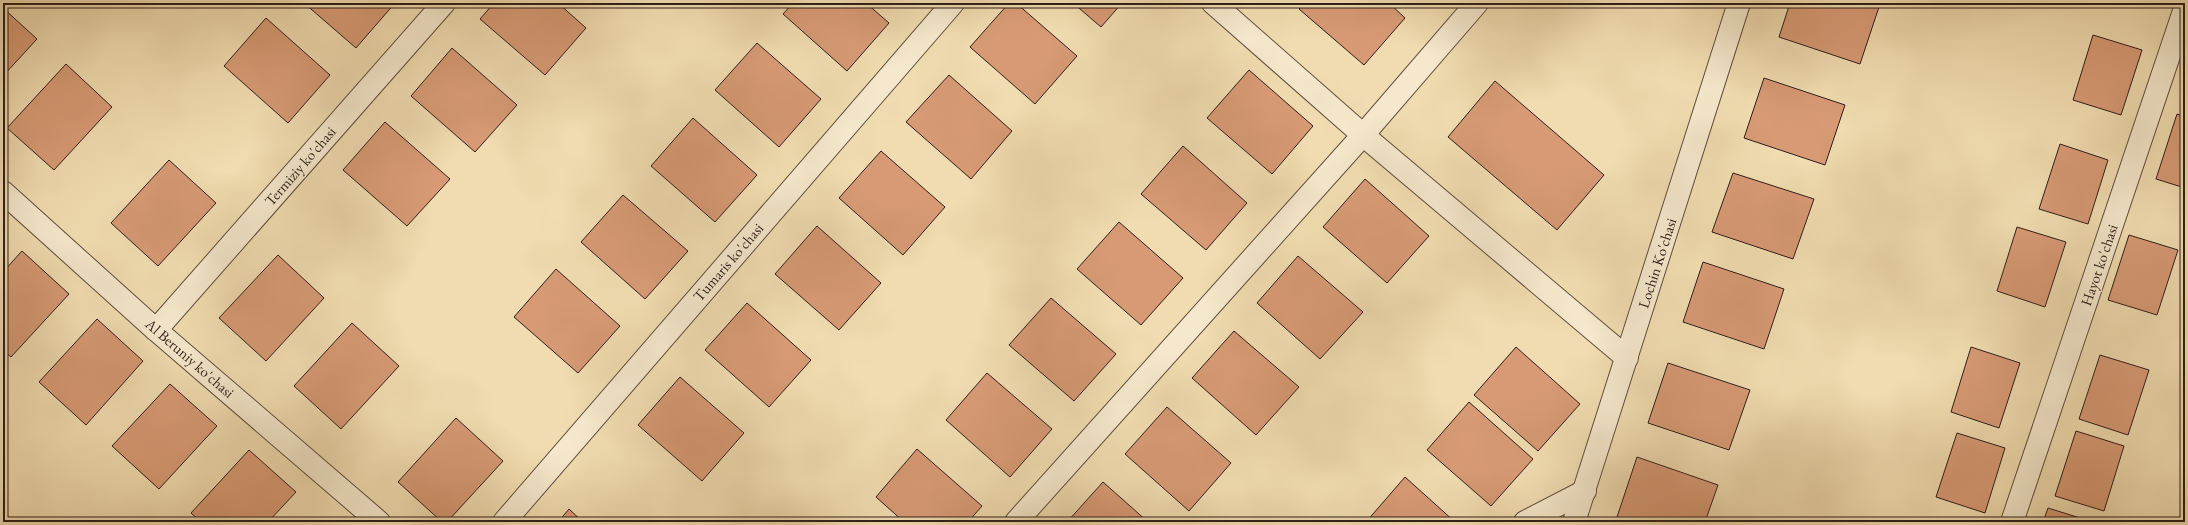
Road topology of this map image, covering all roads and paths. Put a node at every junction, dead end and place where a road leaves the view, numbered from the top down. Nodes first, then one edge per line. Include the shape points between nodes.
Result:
1 (444, 3) edge
2 (953, 3) edge
3 (1213, 3) edge
4 (1477, 3) edge
5 (1739, 3) edge
6 (2185, 8) edge
7 (1364, 135) junction
8 (3, 192) edge
9 (156, 330) junction
10 (1627, 358) junction
11 (1585, 491) junction
12 (379, 522) edge
13 (504, 522) edge
14 (1016, 522) edge
15 (1525, 522) edge
16 (1574, 522) edge
17 (2012, 522) edge

1 - 9 street, Termiziy ko'chasi
2 - 13 street, Tumaris ko'chasi
3 - 7 street
4 - 7 street
5 - 10 street, Lochin Ko'chasi
6 - 17 street, Hayot ko'chasi
7 - 10 street
7 - 14 street
8 - 9 street, Al Beruniy ko'chasi
9 - 12 street, Al Beruniy ko'chasi
10 - 11 street, Lochin Ko'chasi
11 - 15 street
11 - 16 street, Lochin Ko'chasi

